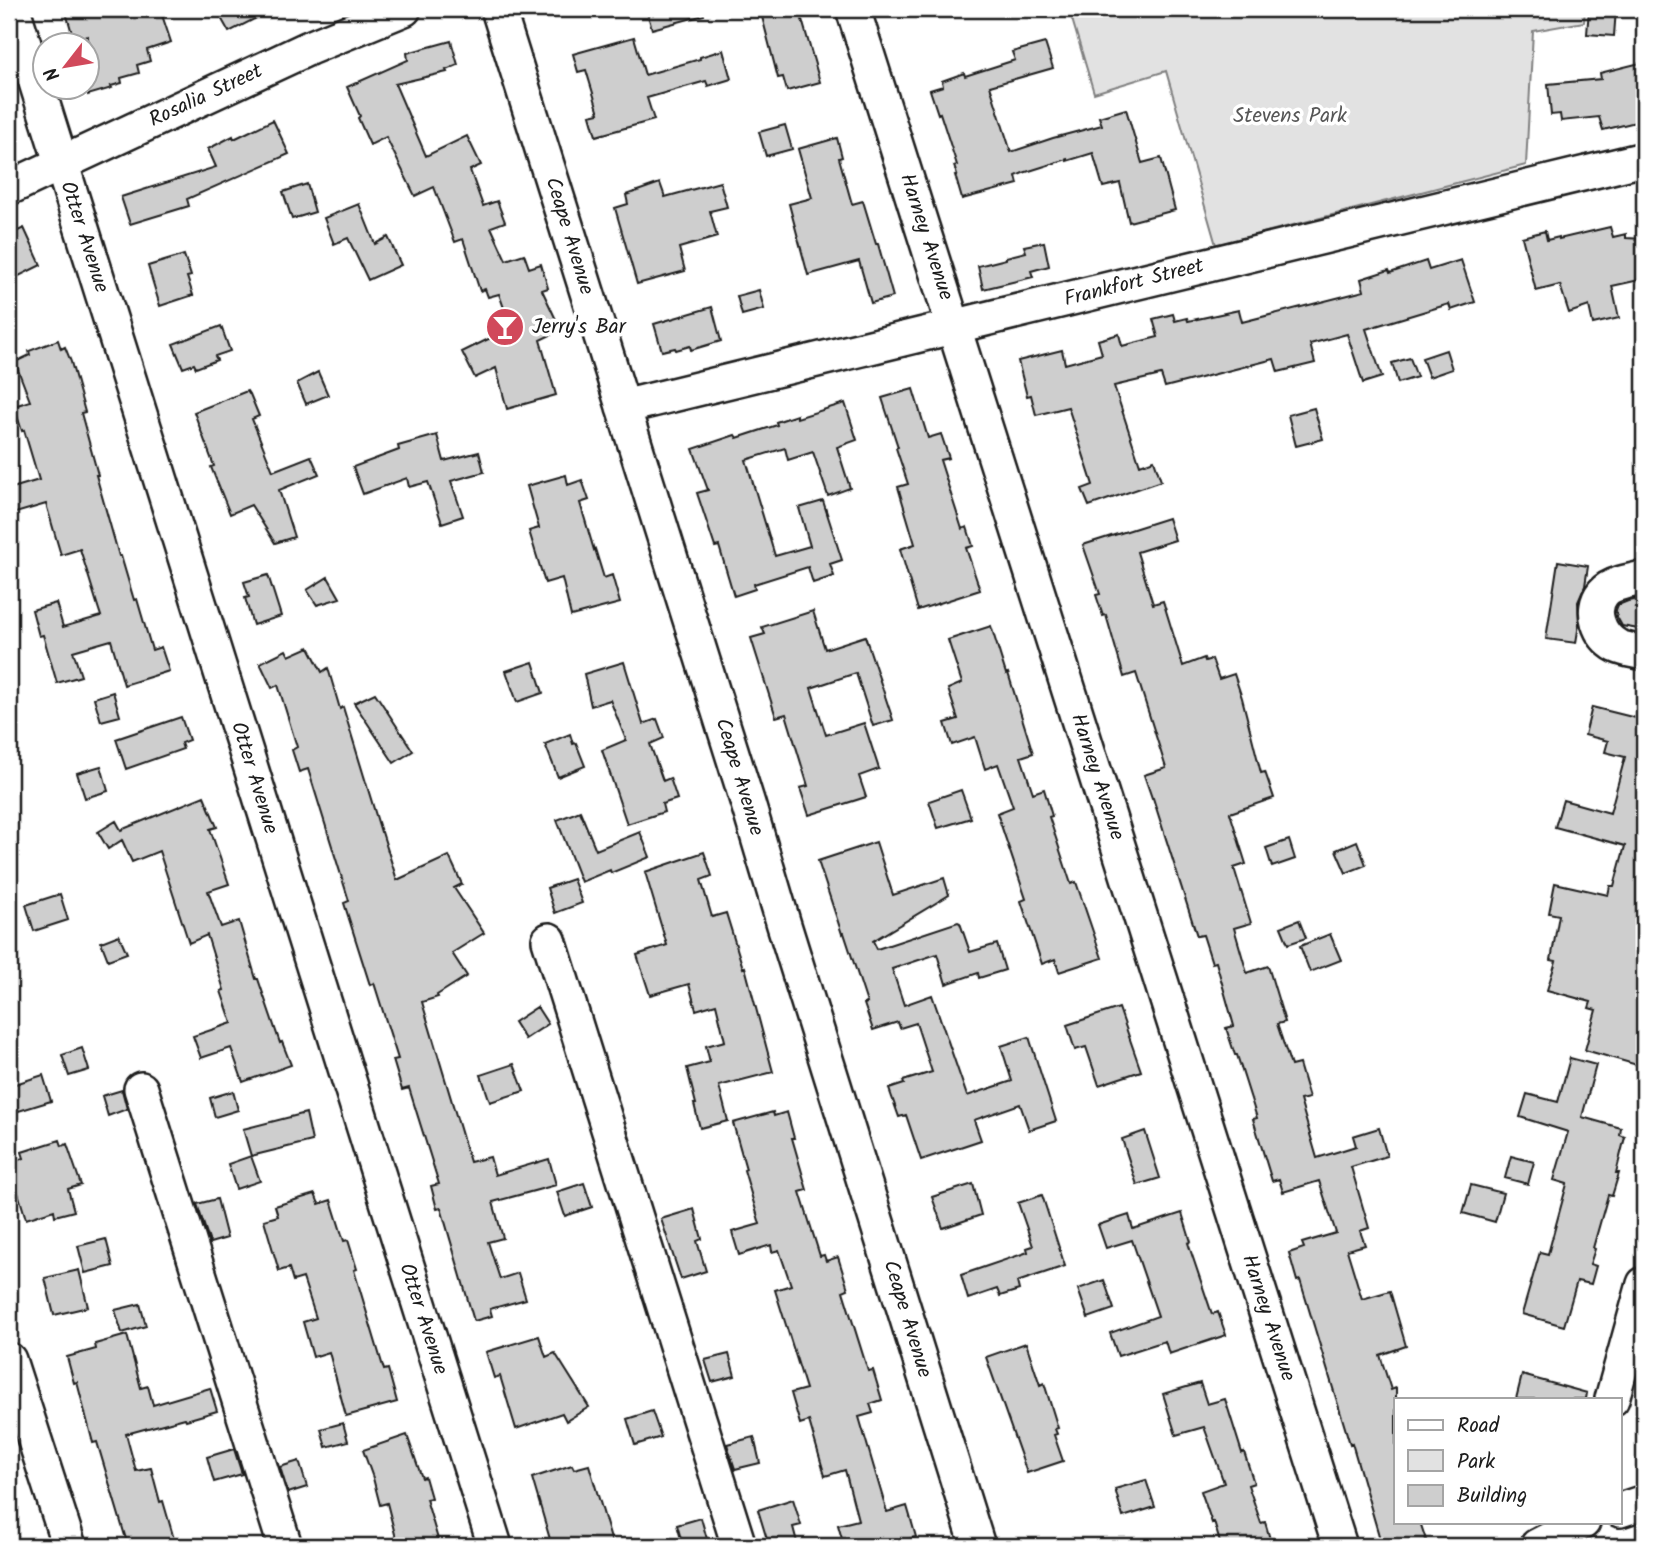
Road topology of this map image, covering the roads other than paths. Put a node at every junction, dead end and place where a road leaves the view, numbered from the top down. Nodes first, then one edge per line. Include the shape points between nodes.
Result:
1 (13, 9) edge
2 (404, 9) edge
3 (498, 9) edge
4 (853, 9) edge
5 (1644, 159) edge
6 (61, 164) junction
7 (9, 188) edge
8 (954, 327) junction
9 (623, 407) junction
10 (1644, 578) edge
11 (1644, 653) edge
12 (549, 940) dead end
13 (141, 1089) dead end
14 (1644, 1284) edge
15 (9, 1360) edge
16 (1612, 1398) edge
17 (1644, 1502) edge
18 (1622, 1509) edge
19 (1581, 1528) edge
20 (69, 1546) edge
21 (285, 1546) edge
22 (495, 1546) edge
23 (739, 1546) edge
24 (978, 1546) edge
25 (1340, 1546) edge
26 (1537, 1546) edge

1 - 6 street, Otter Avenue
2 - 6 street, Rosalia Street via 309,48
3 - 9 street, Ceape Avenue
4 - 8 street, Harney Avenue
5 - 8 street, Frankfort Street
6 - 7 street, Rosalia Street
6 - 22 street, Otter Avenue
8 - 9 street, Frankfort Street
8 - 25 street, Harney Avenue
9 - 24 street, Ceape Avenue
10 - 11 street via 1627,580 1604,592 1597,619 1601,631 1618,647
12 - 23 street
13 - 21 street
14 - 16 street
15 - 20 street
17 - 18 street
19 - 26 street

